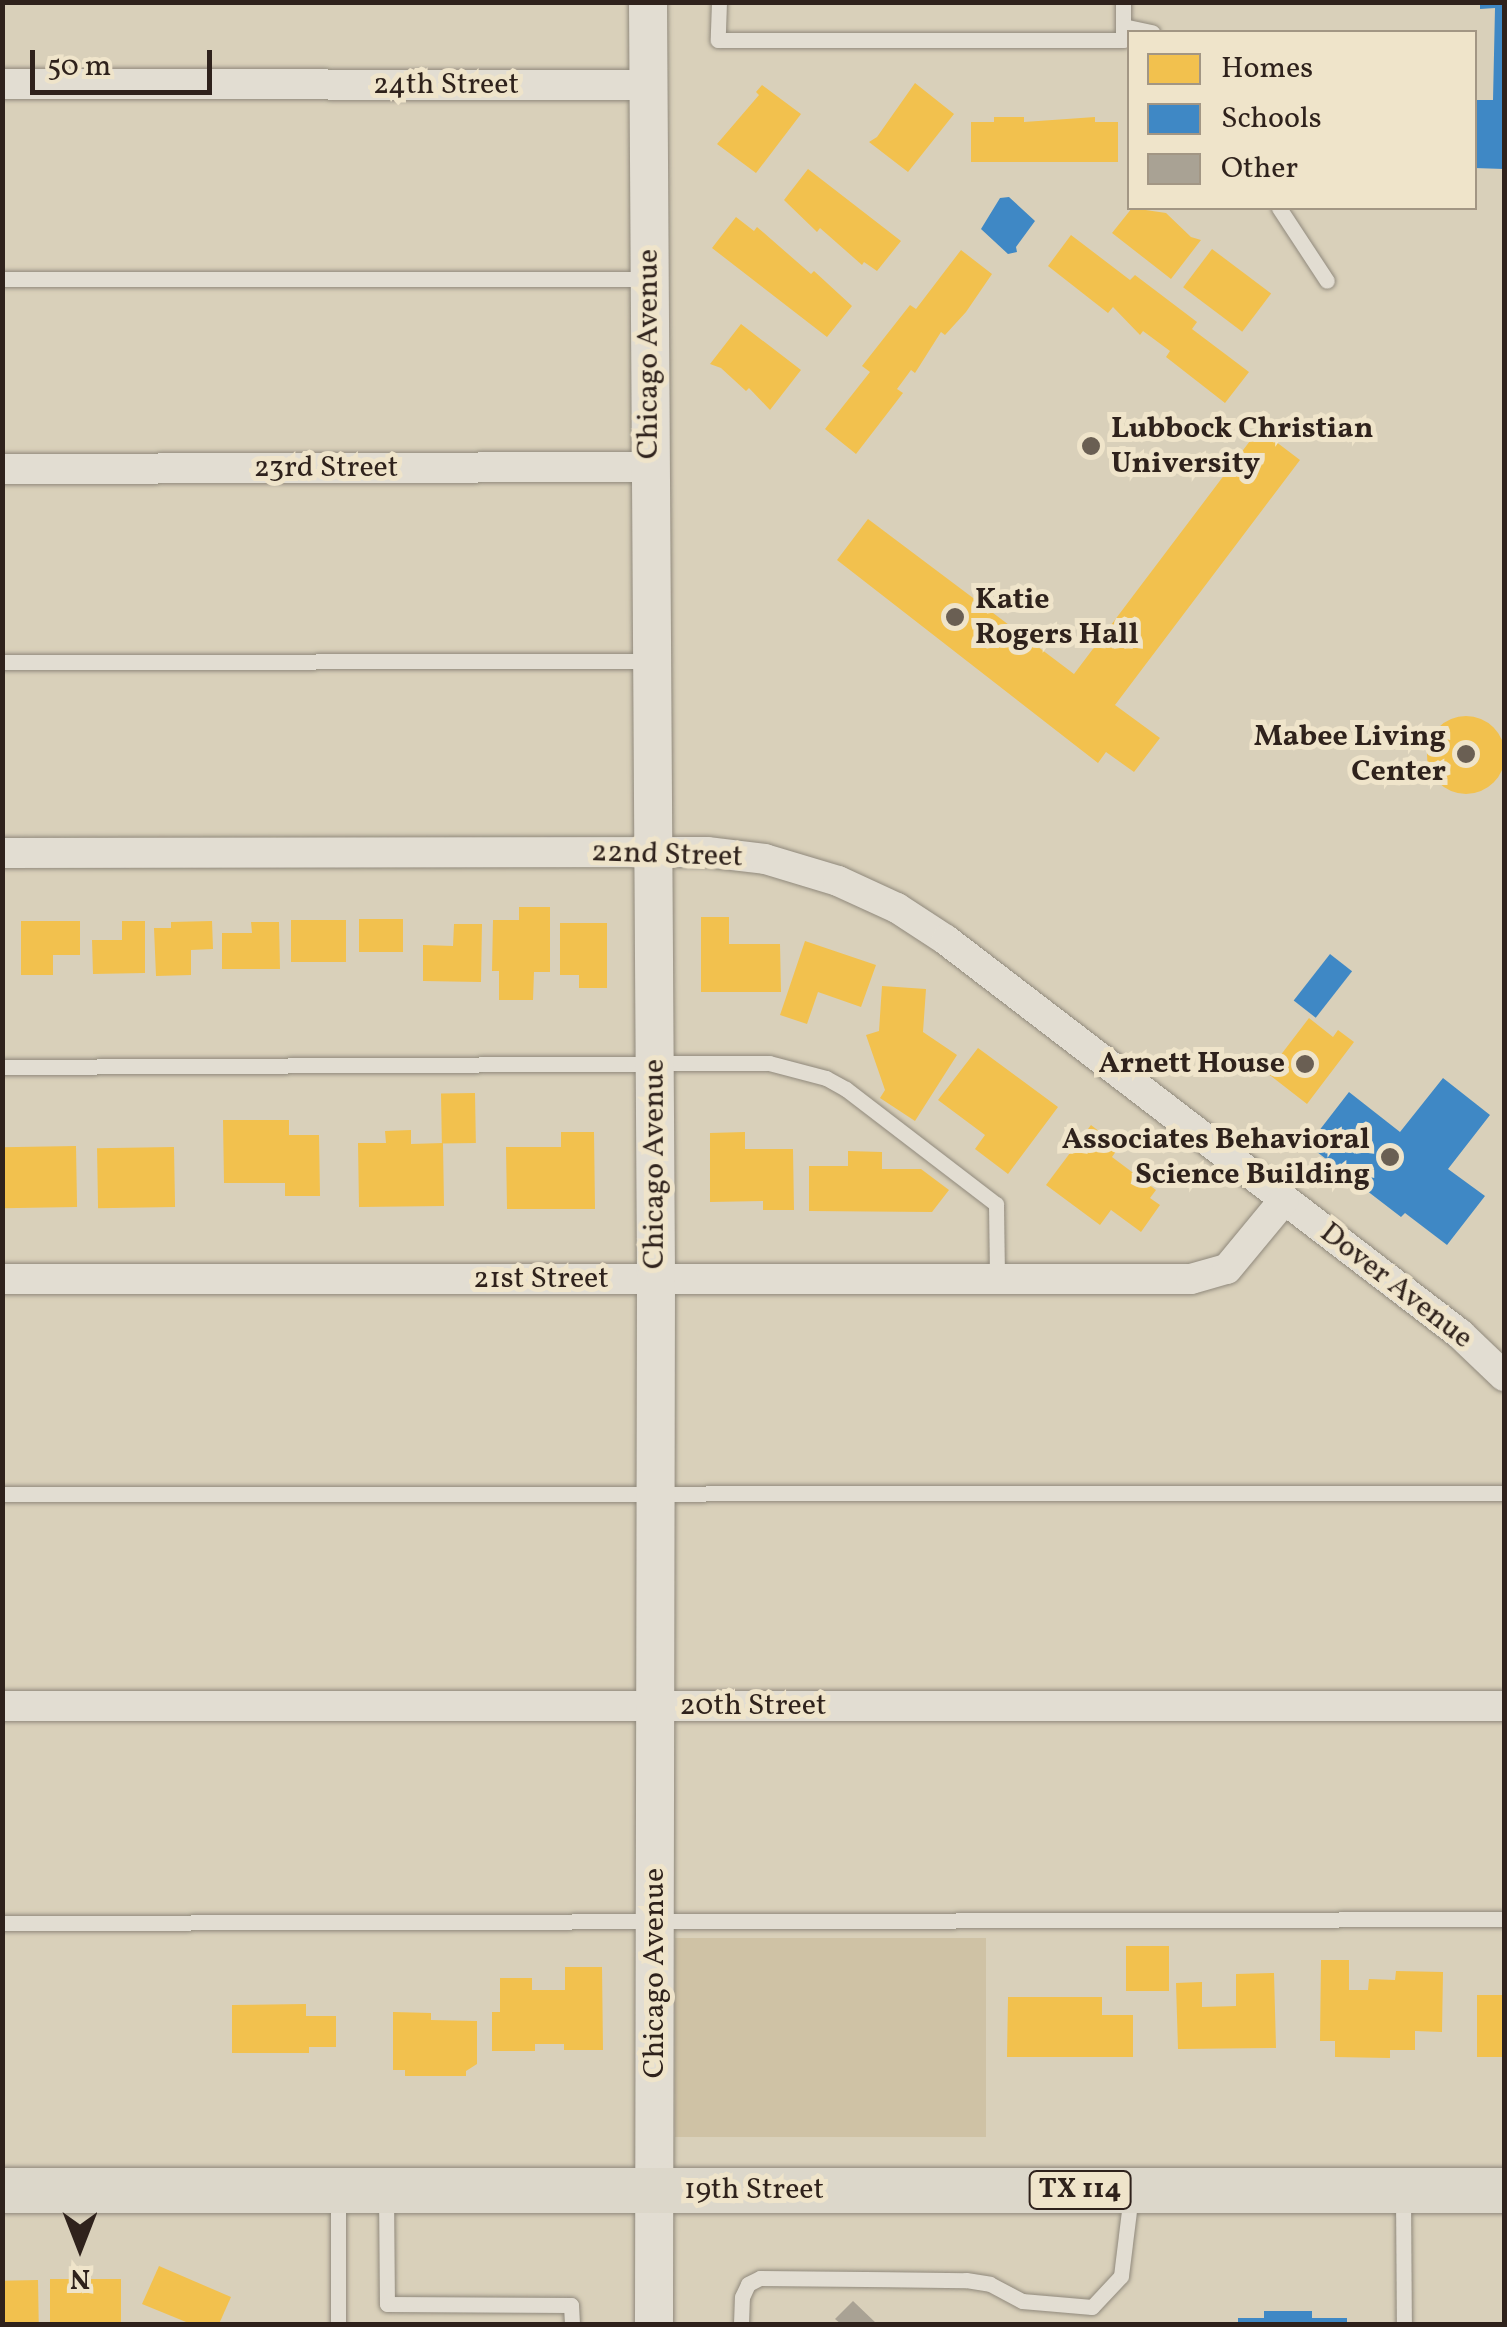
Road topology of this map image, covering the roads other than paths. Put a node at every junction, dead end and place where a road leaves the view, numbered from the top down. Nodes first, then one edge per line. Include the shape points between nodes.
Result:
1 (648, 2) edge
2 (718, 2) edge
3 (1122, 2) edge
4 (1123, 26) junction
5 (1142, 30) edge
6 (2, 84) edge
7 (648, 85) junction
8 (1281, 210) edge
9 (2, 279) edge
10 (649, 279) junction
11 (1327, 281) dead end
12 (650, 467) junction
13 (2, 470) edge
14 (650, 661) junction
15 (2, 662) edge
16 (652, 852) junction
17 (2, 853) edge
18 (654, 1064) junction
19 (2, 1066) edge
20 (1284, 1200) junction
21 (656, 1278) junction
22 (2, 1279) edge
23 (997, 1280) junction
24 (1504, 1376) edge
25 (655, 1492) junction
26 (1504, 1493) edge
27 (2, 1494) edge
28 (2, 1706) edge
29 (656, 1706) junction
30 (1504, 1706) edge
31 (1504, 1919) edge
32 (2, 1923) edge
33 (654, 1923) junction
34 (2, 2190) edge
35 (338, 2190) junction
36 (386, 2190) junction
37 (656, 2190) junction
38 (1131, 2190) junction
39 (1403, 2190) junction
40 (1504, 2190) edge
41 (338, 2324) edge
42 (572, 2324) edge
43 (654, 2324) edge
44 (741, 2324) edge
45 (1404, 2324) edge

1 - 7 street, Chicago Avenue
2 - 4 lane via 718,40 1123,40
3 - 4 lane
4 - 5 lane
6 - 7 street, 24th Street
7 - 10 street, Chicago Avenue
8 - 11 lane
9 - 10 lane
10 - 12 street, Chicago Avenue
12 - 13 street, 23rd Street
12 - 14 street, Chicago Avenue
14 - 15 lane
14 - 16 street, Chicago Avenue
16 - 17 street, 22nd Street
16 - 18 street, Chicago Avenue
16 - 20 street, 22nd Street via 771,861 897,908
18 - 19 lane
18 - 21 street, Chicago Avenue
18 - 23 lane via 769,1064 846,1089 996,1204
20 - 23 street, 21st Street via 1219,1274
20 - 24 street, Dover Avenue via 1460,1334
21 - 22 street, 21st Street
21 - 23 street, 21st Street
21 - 25 street, Chicago Avenue
25 - 26 lane
25 - 27 lane
25 - 29 street, Chicago Avenue
28 - 29 street, 20th Street
29 - 30 street, 20th Street
29 - 33 street, Chicago Avenue
31 - 33 lane
32 - 33 lane
33 - 37 street, Chicago Avenue
34 - 35 main road, 19th Street / TX 114
35 - 36 main road, 19th Street / TX 114
35 - 41 lane
36 - 37 main road, 19th Street / TX 114
36 - 42 lane via 387,2304 572,2305
37 - 38 main road, 19th Street / TX 114
37 - 43 street, Chicago Avenue
38 - 39 main road, 19th Street / TX 114
38 - 44 lane via 1121,2276 1092,2307 1022,2301 966,2280 760,2278 742,2297
39 - 40 main road, 19th Street / TX 114
39 - 45 lane

